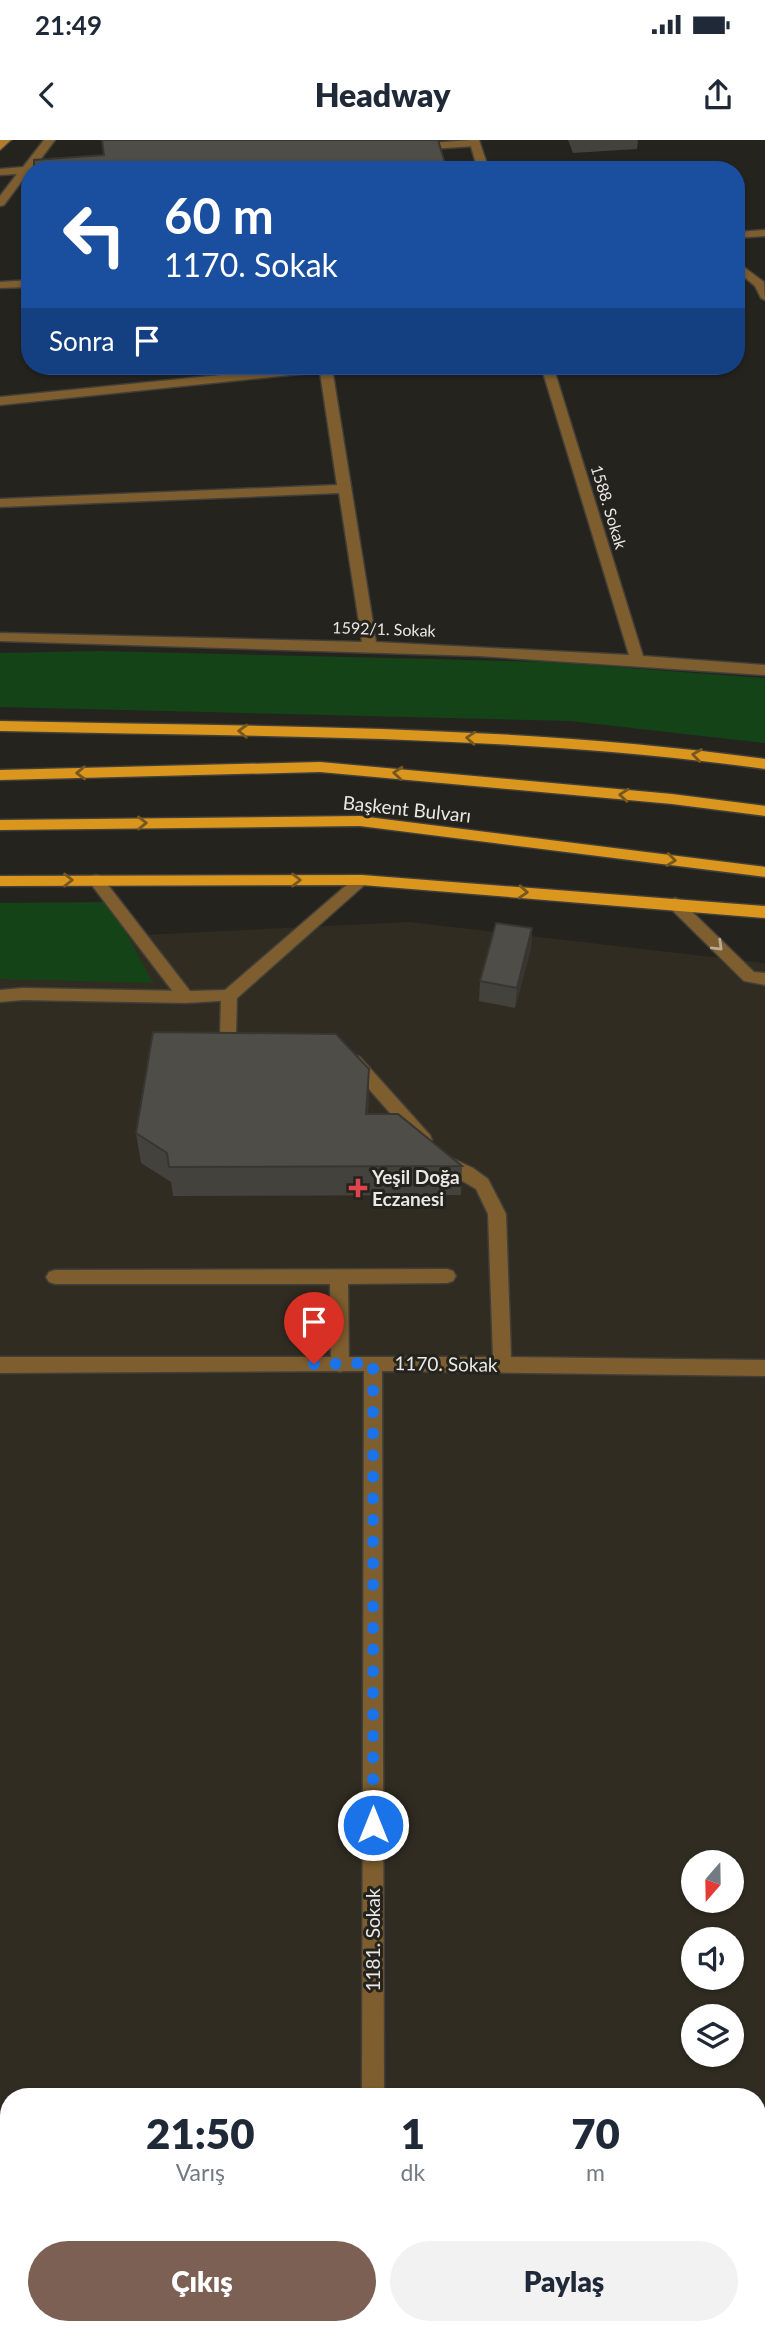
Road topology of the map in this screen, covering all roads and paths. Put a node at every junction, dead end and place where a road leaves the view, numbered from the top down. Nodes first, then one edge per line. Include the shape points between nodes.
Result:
1 (6, 140) edge
2 (50, 140) edge
3 (474, 142) edge
4 (0, 147) edge
5 (401, 148) edge
6 (35, 161) edge
7 (481, 161) edge
8 (21, 171) edge
9 (0, 172) edge
10 (21, 179) edge
11 (0, 203) edge
12 (765, 233) edge
13 (745, 234) edge
14 (745, 272) edge
15 (21, 284) edge
16 (0, 285) edge
17 (765, 296) edge
18 (249, 375) edge
19 (327, 375) edge
20 (550, 375) edge
21 (0, 401) edge
22 (345, 489) junction
23 (0, 503) edge
24 (0, 637) edge
25 (369, 645) junction
26 (637, 659) junction
27 (765, 670) edge
28 (5, 724) edge
29 (765, 764) edge
30 (0, 775) edge
31 (765, 811) edge
32 (0, 825) edge
33 (765, 872) edge
34 (96, 880) junction
35 (362, 880) junction
36 (0, 881) edge
37 (675, 904) junction
38 (765, 912) edge
39 (765, 979) edge
40 (0, 996) edge
41 (229, 996) junction
42 (186, 997) junction
43 (268, 1040) edge
44 (345, 1051) edge
45 (447, 1276) dead end
46 (339, 1277) junction
47 (55, 1278) dead end
48 (373, 1363) junction
49 (340, 1364) junction
50 (0, 1365) edge
51 (502, 1365) junction
52 (765, 1368) edge
53 (373, 2088) edge

1 - 4 main road
2 - 6 street
3 - 5 street
3 - 7 street
8 - 9 street
10 - 11 street
12 - 13 street
14 - 17 street via 760,284
15 - 16 street
18 - 21 street
19 - 22 street
20 - 26 street, 1588. Sokak
22 - 23 street
22 - 25 street
24 - 25 street, 1592/1. Sokak
25 - 26 street, 1592/1. Sokak
26 - 27 street, 1592/1. Sokak
29 -> 28 main road via 679,752 453,737
31 -> 30 main road, Başkent Bulvarı via 320,767
32 -> 33 main road, Başkent Bulvarı via 360,821
34 -> 35 main road
36 -> 34 main road
34 - 42 street
35 -> 37 main road
35 - 41 street
37 - 38 main road
37 -> 39 street via 750,977
40 - 42 street
41 - 42 street
41 - 43 street via 228,1039
44 - 51 street via 444,1163 482,1184 497,1214
45 - 46 street
46 - 47 street
46 - 49 street
48 - 49 street, 1170. Sokak
48 - 51 street, 1170. Sokak
48 - 53 street, 1181. Sokak
49 - 50 street, 1170. Sokak
51 - 52 street, 1170. Sokak

